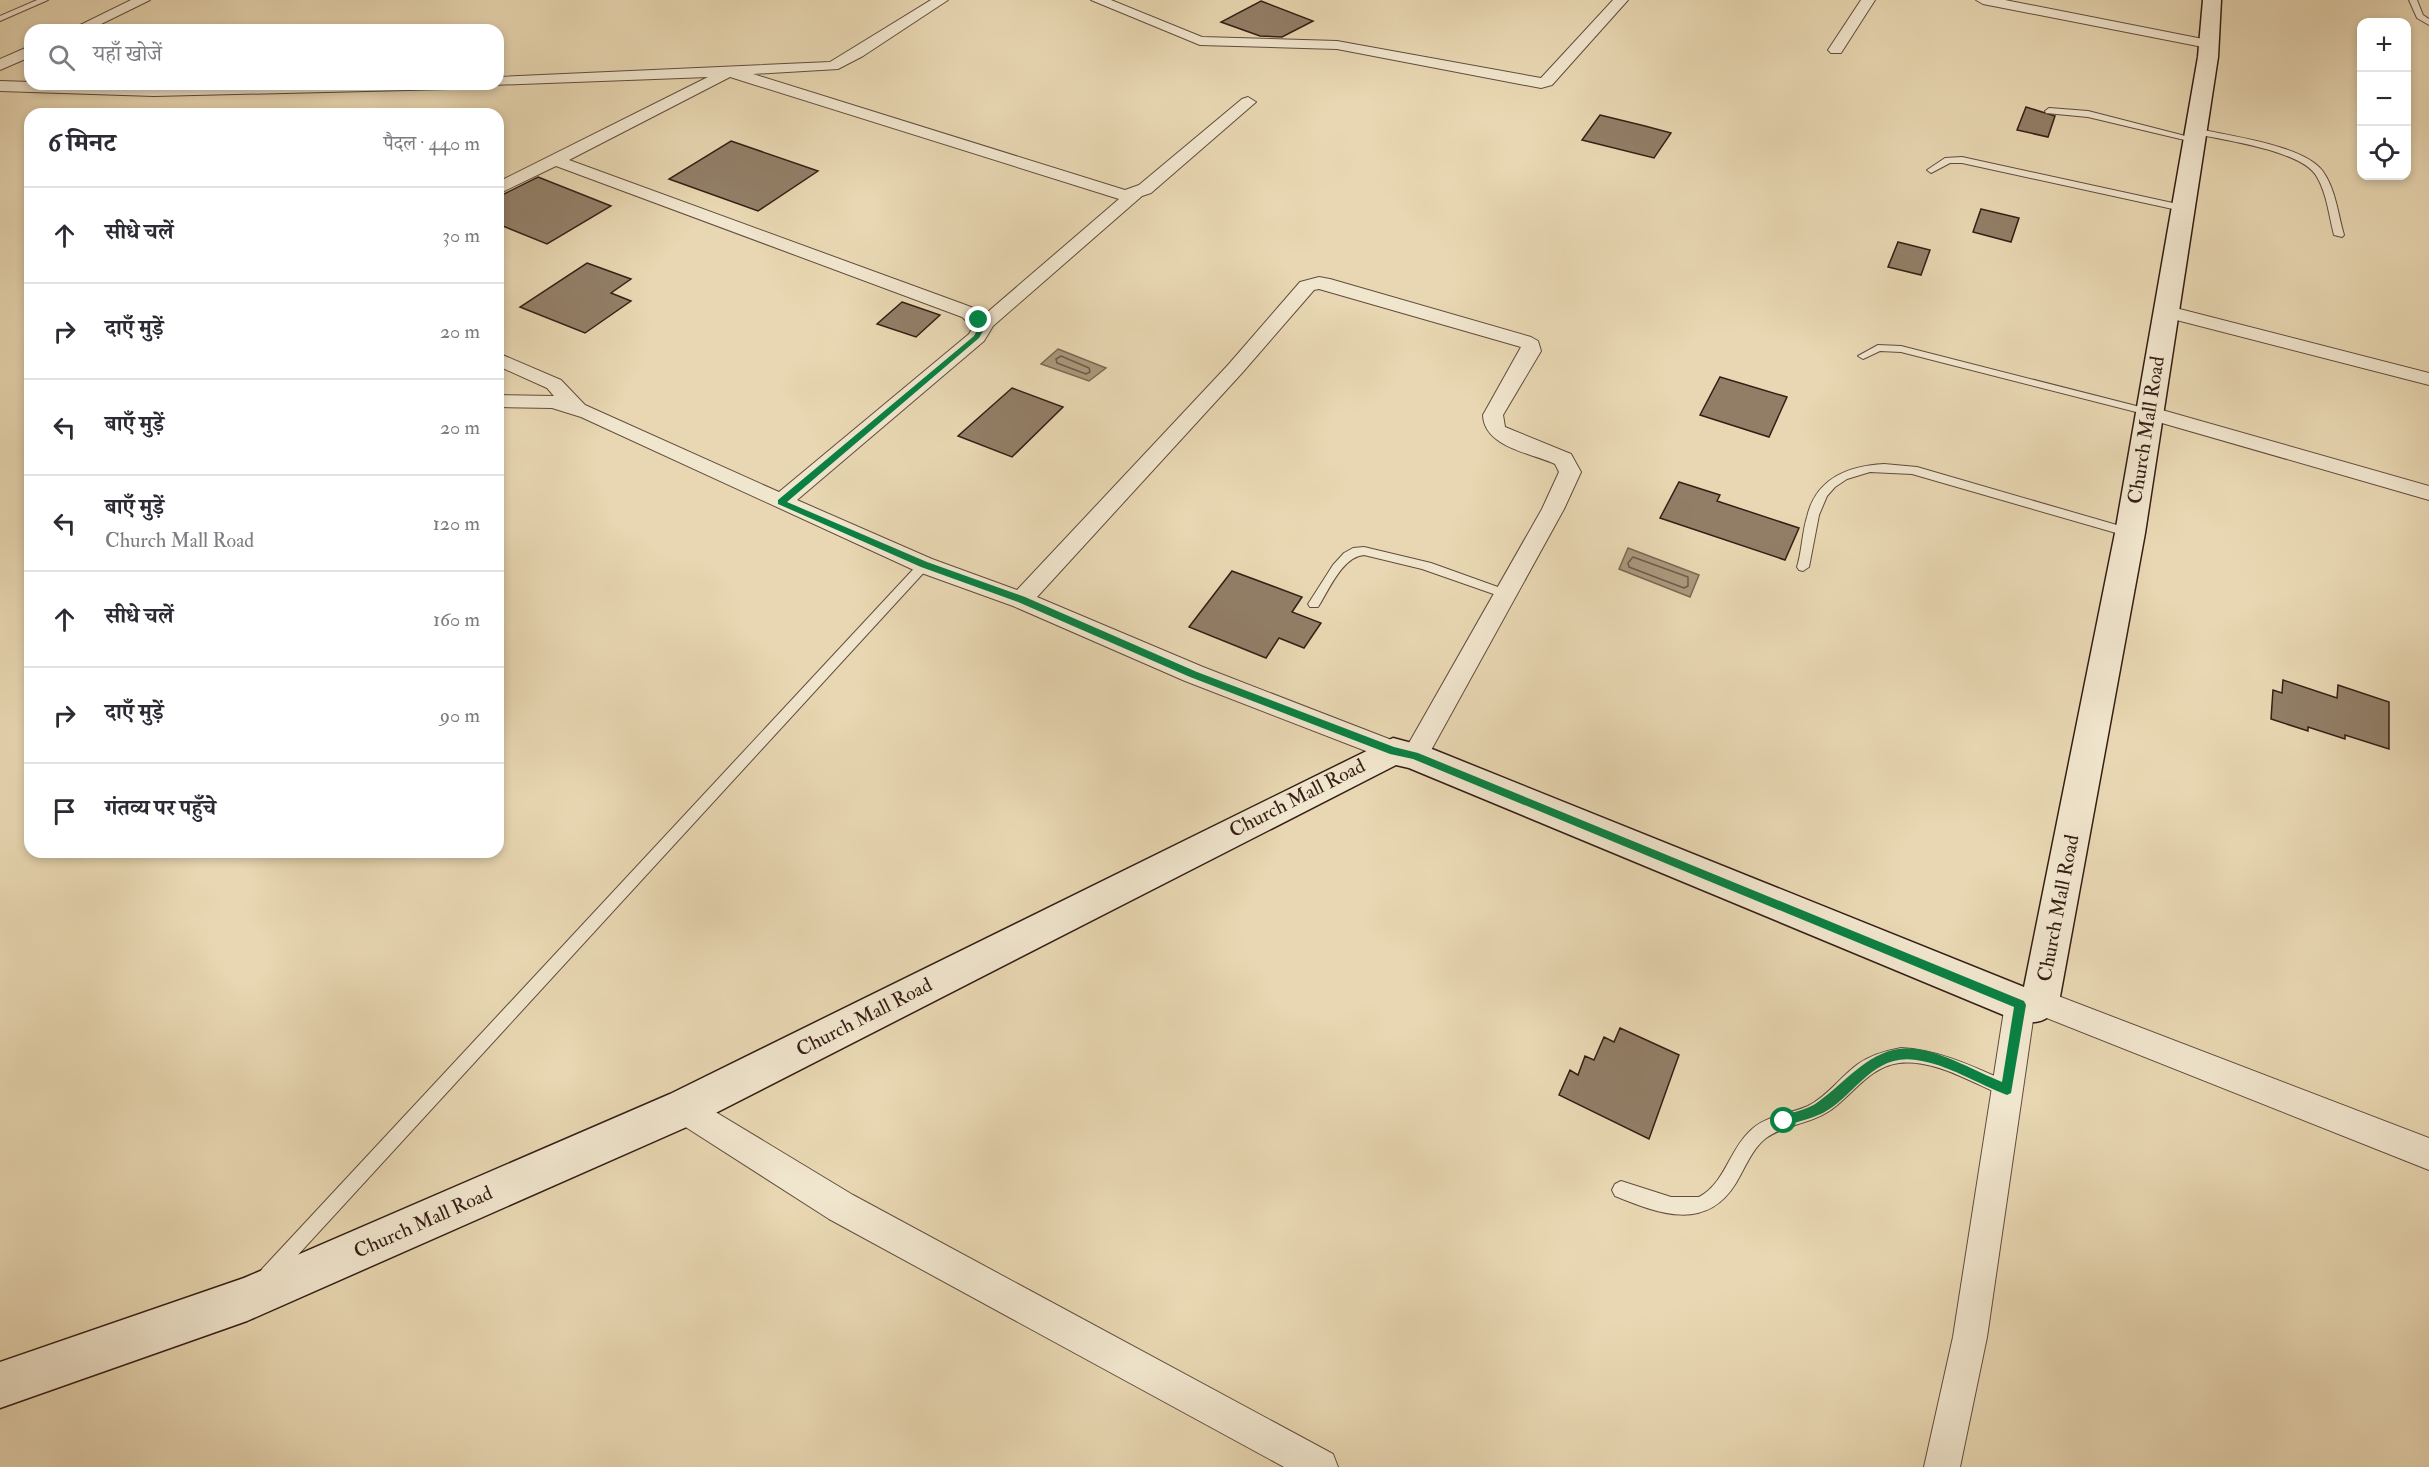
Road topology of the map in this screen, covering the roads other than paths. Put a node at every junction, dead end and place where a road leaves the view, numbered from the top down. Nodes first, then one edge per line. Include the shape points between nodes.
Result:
1 (44, 0) edge
2 (143, 0) edge
3 (941, 0) edge
4 (1100, 0) edge
5 (1621, 0) edge
6 (1868, 0) edge
7 (1983, 0) edge
8 (2212, 0) edge
9 (2413, 0) edge
10 (0, 19) edge
11 (2429, 23) edge
12 (89, 24) edge
13 (2208, 44) junction
14 (1836, 50) dead end
15 (24, 54) edge
16 (0, 64) edge
17 (729, 72) junction
18 (504, 82) edge
19 (0, 86) edge
20 (24, 87) edge
21 (123, 90) edge
22 (196, 90) edge
23 (1248, 102) dead end
24 (2049, 111) dead end
25 (2194, 135) junction
26 (557, 161) junction
27 (1931, 170) dead end
28 (504, 186) edge
29 (1134, 195) junction
30 (2182, 208) junction
31 (2339, 235) dead end
32 (2164, 311) junction
33 (989, 321) dead end
34 (1863, 356) dead end
35 (504, 362) edge
36 (2429, 379) edge
37 (504, 400) edge
38 (579, 409) junction
39 (2148, 412) junction
40 (2429, 494) edge
41 (781, 502) junction
42 (2130, 533) junction
43 (924, 565) junction
44 (1803, 567) dead end
45 (1505, 594) junction
46 (1022, 600) junction
47 (1314, 604) dead end
48 (1404, 753) junction
49 (2030, 1004) junction
50 (2007, 1089) junction
51 (684, 1108) junction
52 (2429, 1154) edge
53 (1621, 1190) dead end
54 (247, 1299) junction
55 (0, 1385) edge
56 (1320, 1467) edge
57 (1942, 1467) edge

1 - 10 lane
2 - 12 street
3 - 17 street via 839,64
4 - 5 street via 1200,41 1337,45 1541,83 1548,82
6 - 14 street
7 - 13 street
8 - 13 street, Church Mall Road
9 - 11 lane via 2420,16
13 - 25 street, Church Mall Road
15 - 16 street
17 - 18 street
17 - 26 street
17 - 29 street via 1116,194
19 - 20 street
21 - 22 street
23 - 29 street
24 - 25 lane via 2088,114
25 - 30 street, Church Mall Road
25 - 31 lane via 2296,156 2313,165 2320,174
26 - 28 street
26 - 41 street via 956,308 979,320 982,326 977,337
27 - 30 lane via 1948,160 1970,161
29 - 33 street
30 - 32 street, Church Mall Road
32 - 36 street
32 - 39 street, Church Mall Road
34 - 39 lane via 1878,348 1901,349
35 - 38 street via 554,384
37 - 38 street via 540,401
38 - 41 street
39 - 40 street
39 - 42 street, Church Mall Road
41 - 43 street
42 - 44 lane via 1913,470 1879,467 1844,475 1821,493 1814,509
42 - 49 street, Church Mall Road
43 - 46 street
43 - 54 lane
45 - 46 street via 1570,472 1563,459 1502,435 1493,423 1493,414 1531,345 1312,283
45 - 47 lane via 1361,550 1345,559
45 - 48 street
46 - 48 street via 1194,674
48 - 49 street, Church Mall Road
48 - 51 street, Church Mall Road
49 - 50 street
49 - 52 street
50 - 53 lane via 1934,1059 1894,1054 1866,1068 1820,1108 1763,1129 1743,1153 1723,1188 1710,1200 1689,1207
50 - 57 street via 1970,1337
51 - 54 street, Church Mall Road
51 - 56 street via 848,1211
54 - 55 street, Church Mall Road

